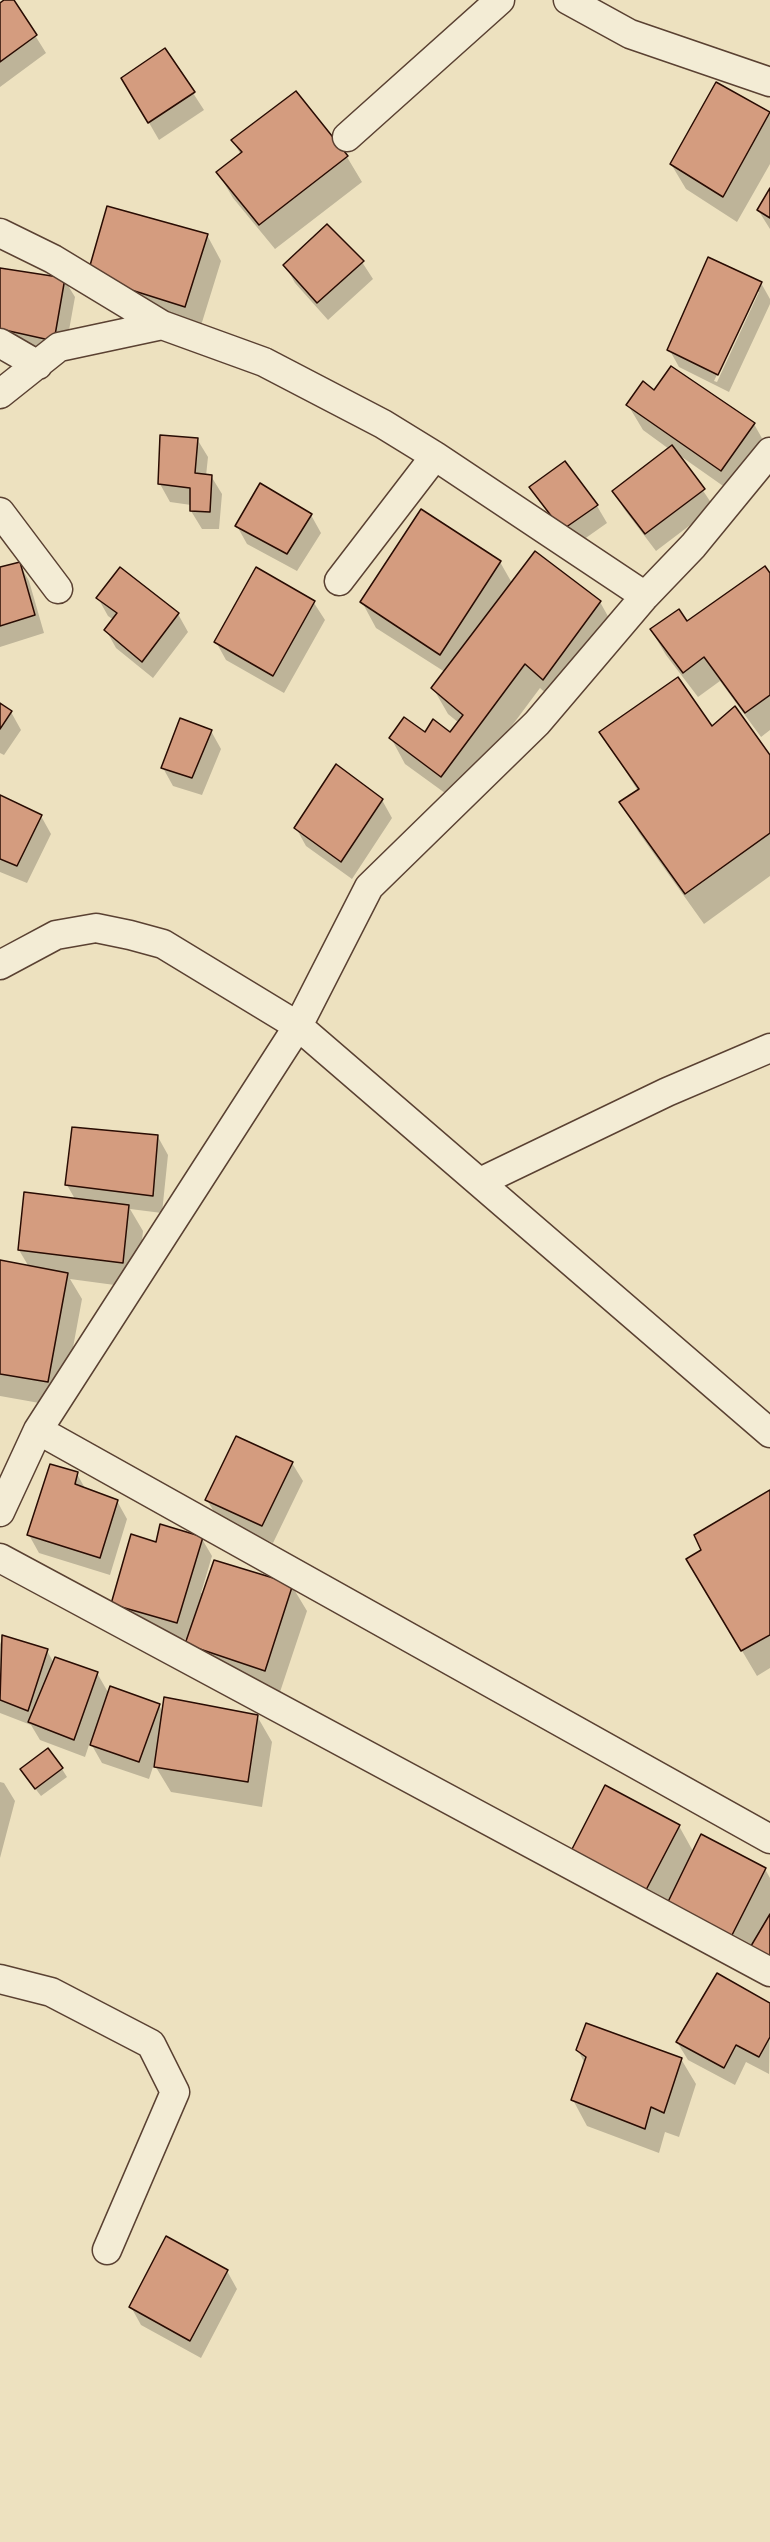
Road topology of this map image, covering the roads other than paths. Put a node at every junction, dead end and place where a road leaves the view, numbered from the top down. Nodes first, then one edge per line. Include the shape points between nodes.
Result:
1 (500, 0) edge
2 (568, 0) edge
3 (770, 82) edge
4 (347, 137) dead end
5 (0, 233) edge
6 (162, 325) junction
7 (0, 343) edge
8 (38, 365) junction
9 (0, 394) edge
10 (770, 452) edge
11 (435, 456) junction
12 (0, 512) edge
13 (339, 581) dead end
14 (58, 589) dead end
15 (645, 596) junction
16 (0, 965) edge
17 (298, 1026) junction
18 (770, 1048) edge
19 (480, 1182) junction
20 (38, 1430) junction
21 (770, 1433) edge
22 (0, 1512) edge
23 (0, 1558) edge
24 (770, 1839) edge
25 (770, 1972) edge
26 (0, 1979) edge
27 (107, 2250) dead end

1 - 4 street
2 - 3 street via 630,34
5 - 6 street via 53,259
6 - 8 street via 59,347
6 - 11 street via 264,362
7 - 8 street
8 - 9 street
10 - 15 street via 693,546
11 - 13 street
11 - 15 street
12 - 14 street
15 - 17 street via 537,723 369,887
16 - 17 street via 56,935 96,928 163,944
17 - 19 street
17 - 20 street
18 - 19 street via 667,1092
19 - 21 street
20 - 22 street
20 - 24 street
23 - 25 street
26 - 27 street via 51,1992 151,2044 175,2092

